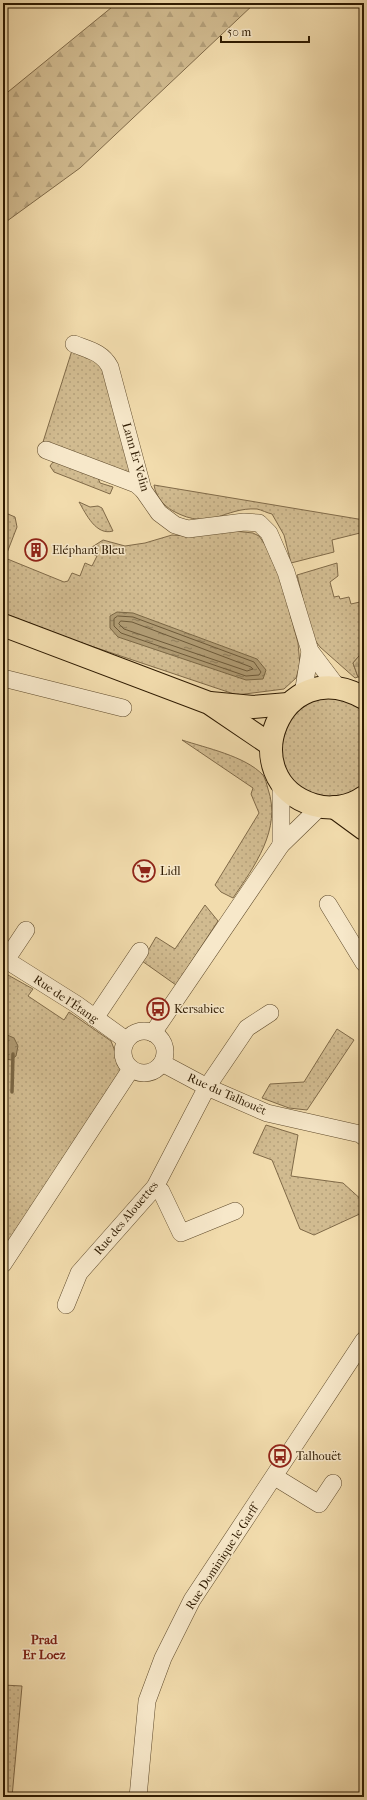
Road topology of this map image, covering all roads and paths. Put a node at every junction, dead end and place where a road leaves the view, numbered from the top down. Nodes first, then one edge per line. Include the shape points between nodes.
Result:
1 (74, 344) dead end
2 (46, 450) dead end
3 (143, 490) junction
4 (3, 625) edge
5 (310, 651) junction
6 (3, 678) edge
7 (338, 688) junction
8 (364, 698) edge
9 (296, 699) junction
10 (209, 703) junction
11 (123, 708) dead end
12 (271, 745) junction
13 (281, 782) junction
14 (364, 797) edge
15 (327, 807) junction
16 (364, 829) edge
17 (281, 845) junction
18 (328, 904) dead end
19 (26, 930) dead end
20 (140, 951) dead end
21 (4, 959) edge
22 (364, 962) edge
23 (270, 1013) dead end
24 (95, 1018) junction
25 (153, 1032) junction
26 (126, 1040) junction
27 (162, 1063) junction
28 (131, 1069) junction
29 (207, 1087) junction
30 (363, 1133) edge
31 (155, 1187) junction
32 (235, 1211) dead end
33 (3, 1264) edge
34 (66, 1306) dead end
35 (364, 1340) edge
36 (275, 1478) junction
37 (334, 1483) dead end
38 (138, 1797) edge

1 - 3 street, Lann Er Velin via 97,352 105,358 110,367
2 - 3 street via 136,484
3 - 5 street, Lann Er Velin via 159,513 175,525 188,529 244,522 259,523 269,533 286,572
4 - 10 main road
5 - 7 street
5 - 9 street
6 - 11 street
7 - 8 main road
7 - 9 main road via 320,688
9 - 10 main road via 253,707
9 - 12 main road via 275,724
10 - 12 main road
12 - 13 main road via 273,764
13 - 15 main road via 298,798
13 - 17 street
14 - 15 main road via 350,804
15 - 16 main road
15 - 17 street
17 - 25 street
18 - 22 street
19 - 21 street, Rue de l'Étang
20 - 24 street
21 - 24 street, Rue de l'Étang
23 - 29 street, Rue des Alouettes via 248,1028
24 - 26 street, Rue de l'Étang
25 - 26 street via 135,1032
25 - 27 street via 164,1046
26 - 28 street via 124,1058
27 - 28 street via 151,1072 144,1073
27 - 29 street, Rue du Talhouët
28 - 33 street
29 - 30 street, Rue du Talhouët via 267,1113
29 - 31 street, Rue des Alouettes
31 - 32 street via 161,1191 181,1233
31 - 34 street, Rue des Alouettes via 79,1273
35 - 36 street, Rue Dominique le Garff
36 - 37 street via 318,1504
36 - 38 street, Rue Dominique le Garff via 192,1600 163,1658 147,1701

